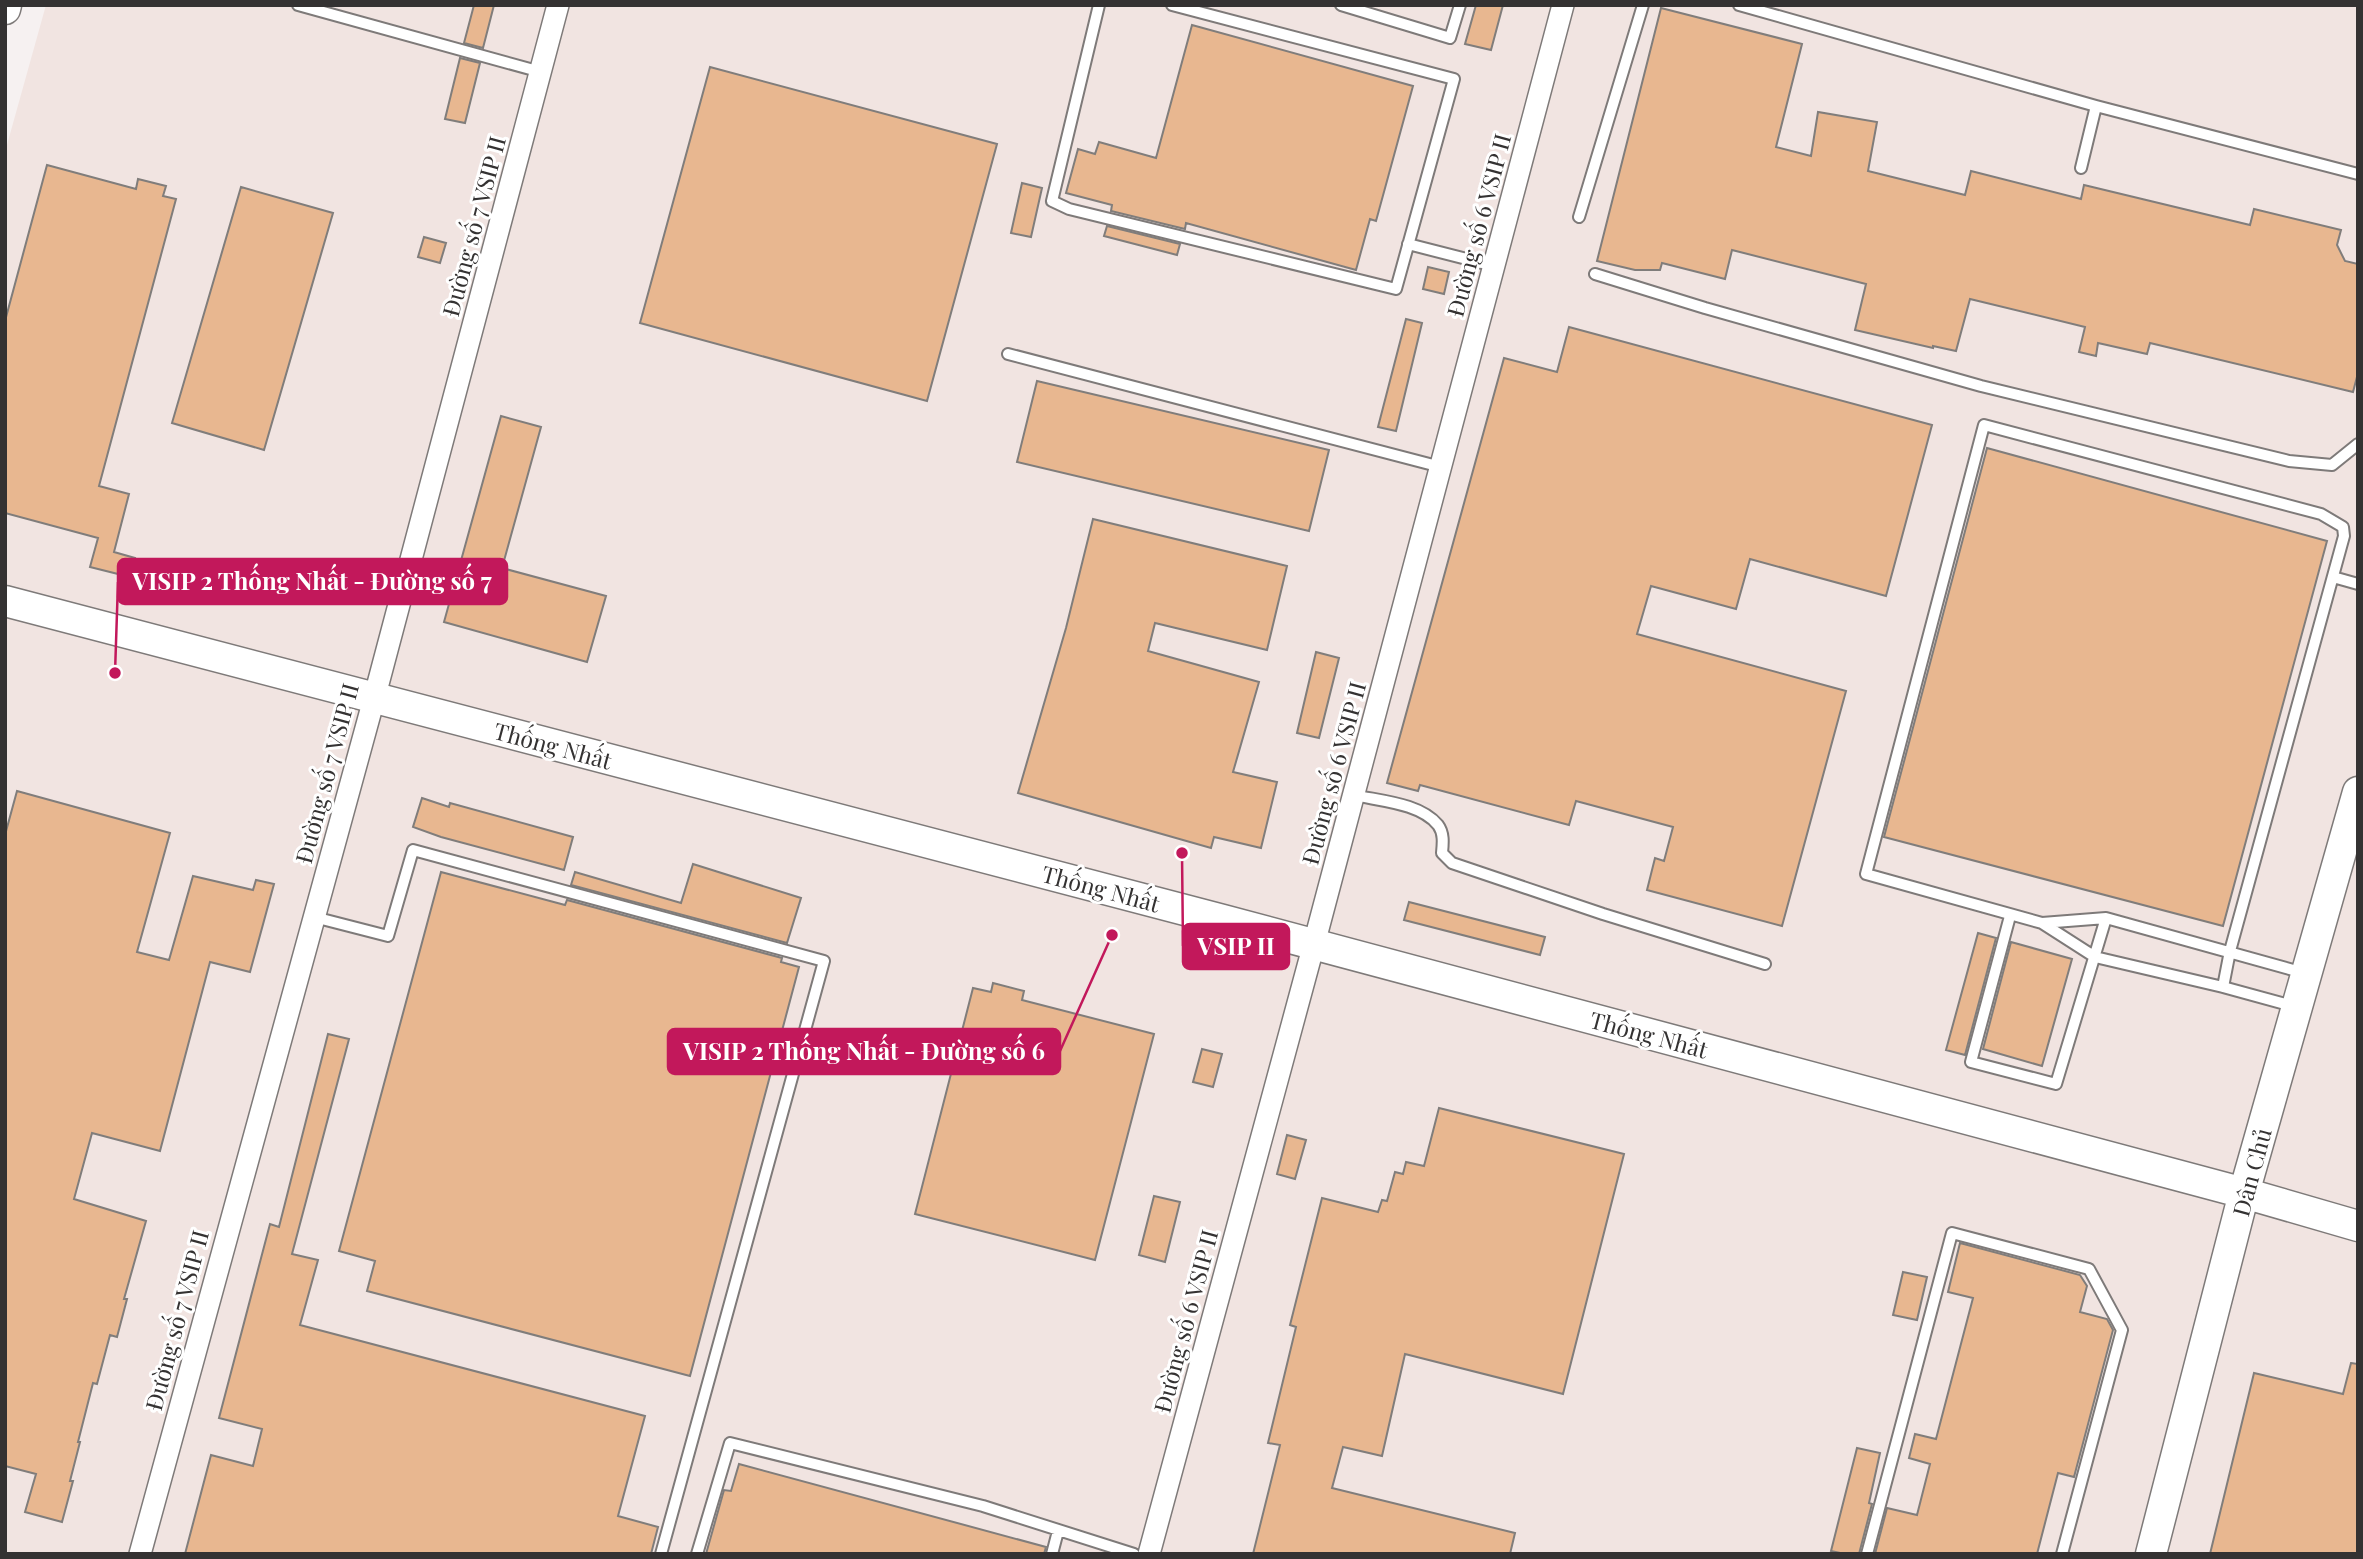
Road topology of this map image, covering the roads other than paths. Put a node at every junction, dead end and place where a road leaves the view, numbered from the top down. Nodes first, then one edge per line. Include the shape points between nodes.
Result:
1 (298, 5) edge
2 (558, 5) edge
3 (1099, 5) edge
4 (1172, 5) edge
5 (1341, 5) edge
6 (1460, 5) edge
7 (1563, 5) edge
8 (1643, 5) edge
9 (1739, 5) edge
10 (541, 72) junction
11 (2096, 106) junction
12 (2081, 168) dead end
13 (2358, 174) edge
14 (1579, 217) dead end
15 (1408, 244) junction
16 (1494, 266) junction
17 (1595, 274) dead end
18 (1007, 354) dead end
19 (2358, 444) edge
20 (1441, 467) junction
21 (2333, 577) junction
22 (2358, 584) edge
23 (5, 600) edge
24 (374, 699) junction
25 (2358, 792) edge
26 (1354, 795) junction
27 (2010, 916) junction
28 (314, 917) junction
29 (2106, 918) junction
30 (2042, 923) junction
31 (1314, 944) junction
32 (2230, 951) junction
33 (2095, 957) junction
34 (1765, 964) dead end
35 (2306, 974) junction
36 (2223, 987) junction
37 (2297, 1007) junction
38 (2244, 1193) junction
39 (2358, 1226) edge
40 (1058, 1531) junction
41 (140, 1554) edge
42 (661, 1554) edge
43 (697, 1554) edge
44 (1052, 1554) edge
45 (1134, 1554) edge
46 (1149, 1554) edge
47 (1867, 1554) edge
48 (2062, 1554) edge
49 (2151, 1554) edge

1 - 10 lane
2 - 10 street, Đường số 7 VSIP II
3 - 15 lane via 1052,201 1069,209 1396,289
4 - 15 lane via 1454,79
5 - 6 lane via 1450,38
7 - 16 street, Đường số 6 VSIP II
8 - 14 lane
9 - 11 lane
10 - 24 street, Đường số 7 VSIP II
11 - 12 lane
11 - 13 lane
15 - 16 lane
16 - 20 street, Đường số 6 VSIP II
17 - 19 lane via 1981,386 2289,461 2332,465
18 - 20 lane
20 - 26 street, Đường số 6 VSIP II
21 - 22 lane
21 - 27 lane via 2343,527 2321,514 1984,425 1866,874
21 - 32 lane
23 - 24 street, Thống Nhất
24 - 28 street, Đường số 7 VSIP II
24 - 31 street, Thống Nhất
25 - 35 street, Dân Chủ
26 - 31 street, Đường số 6 VSIP II
26 - 34 lane via 1409,807 1427,817 1439,826 1442,853 1452,863
27 - 30 lane
27 - 33 lane via 1971,1062 2056,1084
28 - 41 street, Đường số 7 VSIP II
28 - 42 lane via 388,936 413,850 824,961
29 - 30 lane
29 - 32 lane
29 - 33 lane
30 - 33 lane
31 - 38 street, Thống Nhất
31 - 46 street, Đường số 6 VSIP II
32 - 35 lane
32 - 36 lane
33 - 36 lane
35 - 37 street, Dân Chủ
36 - 37 lane
37 - 38 street, Dân Chủ
38 - 39 street, Thống Nhất
38 - 49 street, Dân Chủ
40 - 43 lane via 983,1506 730,1443
40 - 44 lane
40 - 45 lane
47 - 48 lane via 1951,1233 2089,1269 2122,1330

